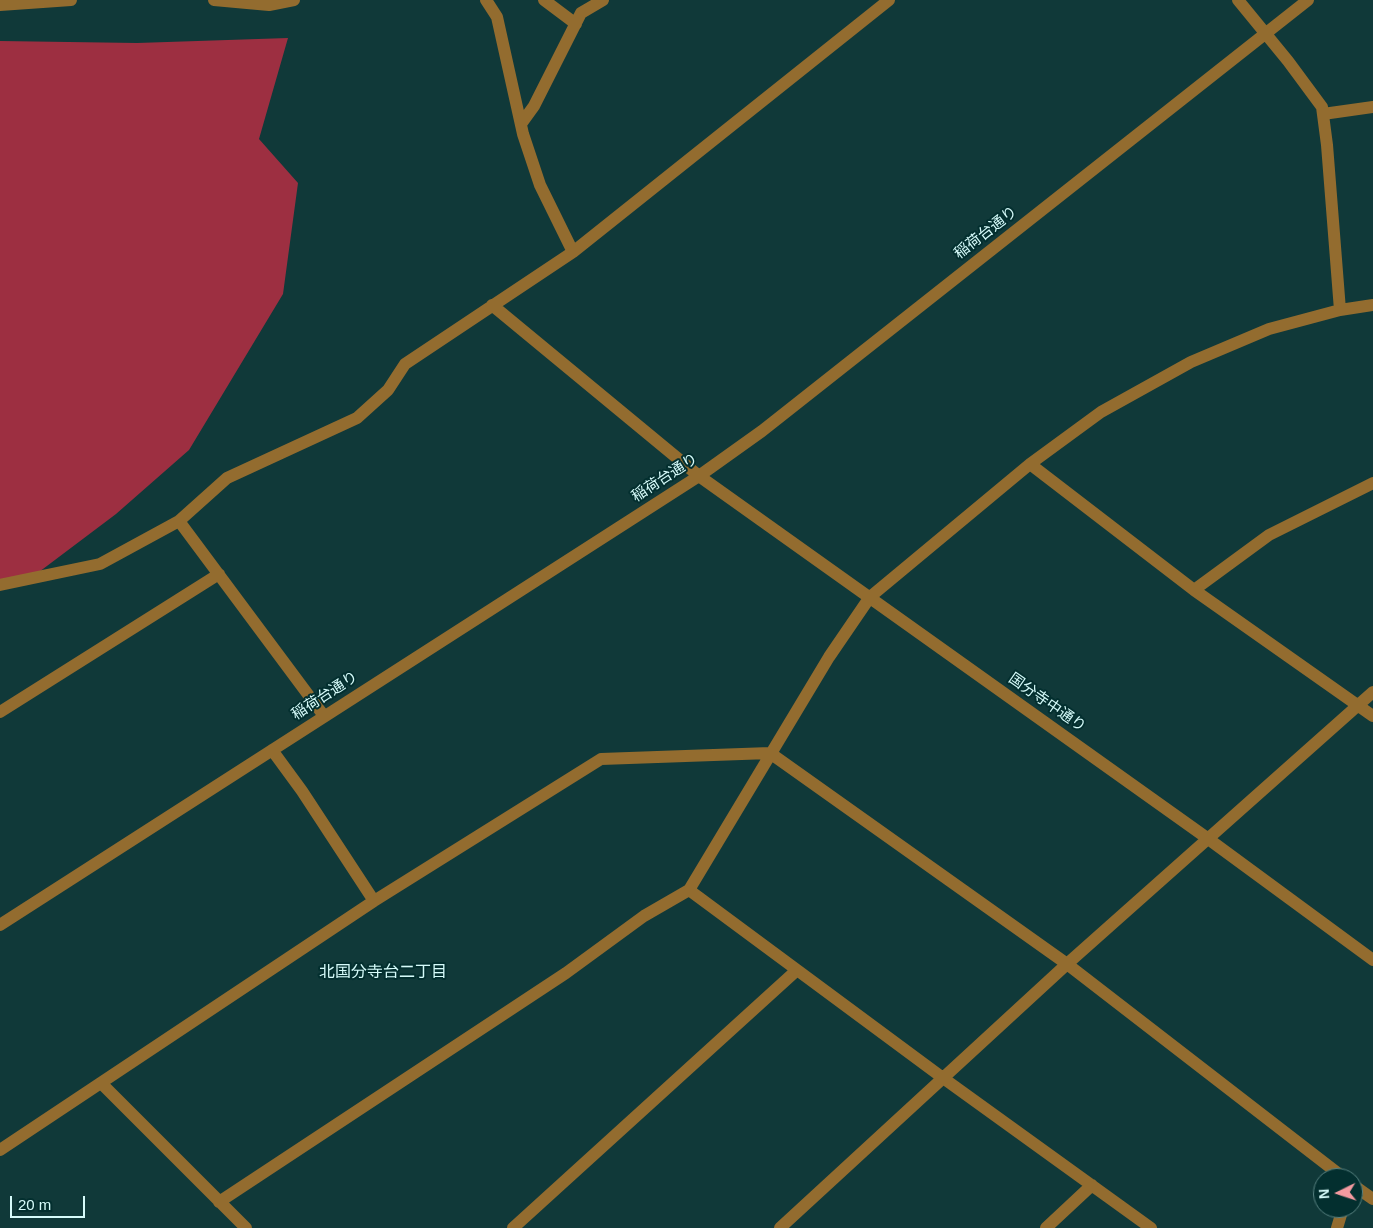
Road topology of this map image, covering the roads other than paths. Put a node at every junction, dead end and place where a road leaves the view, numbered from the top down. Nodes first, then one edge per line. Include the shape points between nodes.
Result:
1 (71, 0) edge
2 (214, 0) edge
3 (294, 0) edge
4 (486, 0) edge
5 (544, 0) edge
6 (603, 0) edge
7 (889, 0) edge
8 (1238, 0) edge
9 (1308, 0) edge
10 (0, 5) edge
11 (576, 24) junction
12 (1266, 33) junction
13 (1373, 107) edge
14 (1323, 114) junction
15 (521, 124) junction
16 (573, 252) junction
17 (492, 305) junction
18 (1373, 305) edge
19 (1340, 310) junction
20 (1030, 464) junction
21 (699, 476) junction
22 (1373, 483) edge
23 (180, 520) junction
24 (219, 574) junction
25 (0, 585) edge
26 (1194, 590) junction
27 (870, 597) junction
28 (1373, 692) edge
29 (1358, 705) junction
30 (0, 712) edge
31 (324, 716) junction
32 (1373, 716) edge
33 (272, 750) junction
34 (770, 753) junction
35 (1207, 838) junction
36 (689, 890) junction
37 (374, 902) junction
38 (0, 925) edge
39 (1373, 960) edge
40 (1067, 964) junction
41 (797, 970) junction
42 (943, 1078) junction
43 (102, 1084) junction
44 (0, 1150) edge
45 (1331, 1168) edge
46 (1092, 1185) junction
47 (219, 1202) junction
48 (246, 1228) edge
49 (513, 1228) edge
50 (780, 1228) edge
51 (1046, 1228) edge
52 (1151, 1228) edge

1 - 10 street
2 - 3 street via 269,5
4 - 15 street via 497,17
5 - 11 street
6 - 11 street via 581,14
7 - 16 street
8 - 12 street
9 - 12 street, 稲荷台通り
11 - 15 street via 534,106
12 - 14 street via 1322,107
12 - 21 street, 稲荷台通り via 762,431
13 - 14 street
14 - 19 street
15 - 16 street via 540,185
16 - 17 street
17 - 21 street, 国分寺中通り
17 - 23 street via 405,364 388,390 357,418 227,478
18 - 19 street
19 - 20 street via 1269,329 1191,362 1101,412
20 - 26 street
20 - 27 street
21 - 27 street, 国分寺中通り
21 - 31 street, 稲荷台通り
22 - 26 street via 1269,535
23 - 24 street
23 - 25 street via 100,564
24 - 30 street
24 - 31 street
26 - 29 street
27 - 34 street
27 - 35 street, 国分寺中通り
28 - 29 street
29 - 32 street
29 - 35 street
31 - 33 street, 稲荷台通り
33 - 37 street
33 - 38 street, 稲荷台通り
34 - 36 street
34 - 37 street via 601,759
34 - 40 street
35 - 39 street, 国分寺中通り
35 - 40 street
36 - 41 street
36 - 47 street via 644,916 566,973
37 - 43 street
40 - 42 street
40 - 45 street
41 - 42 street
41 - 49 street
42 - 46 street
42 - 50 street
43 - 44 street
43 - 47 street
46 - 51 street
46 - 52 street
47 - 48 street

